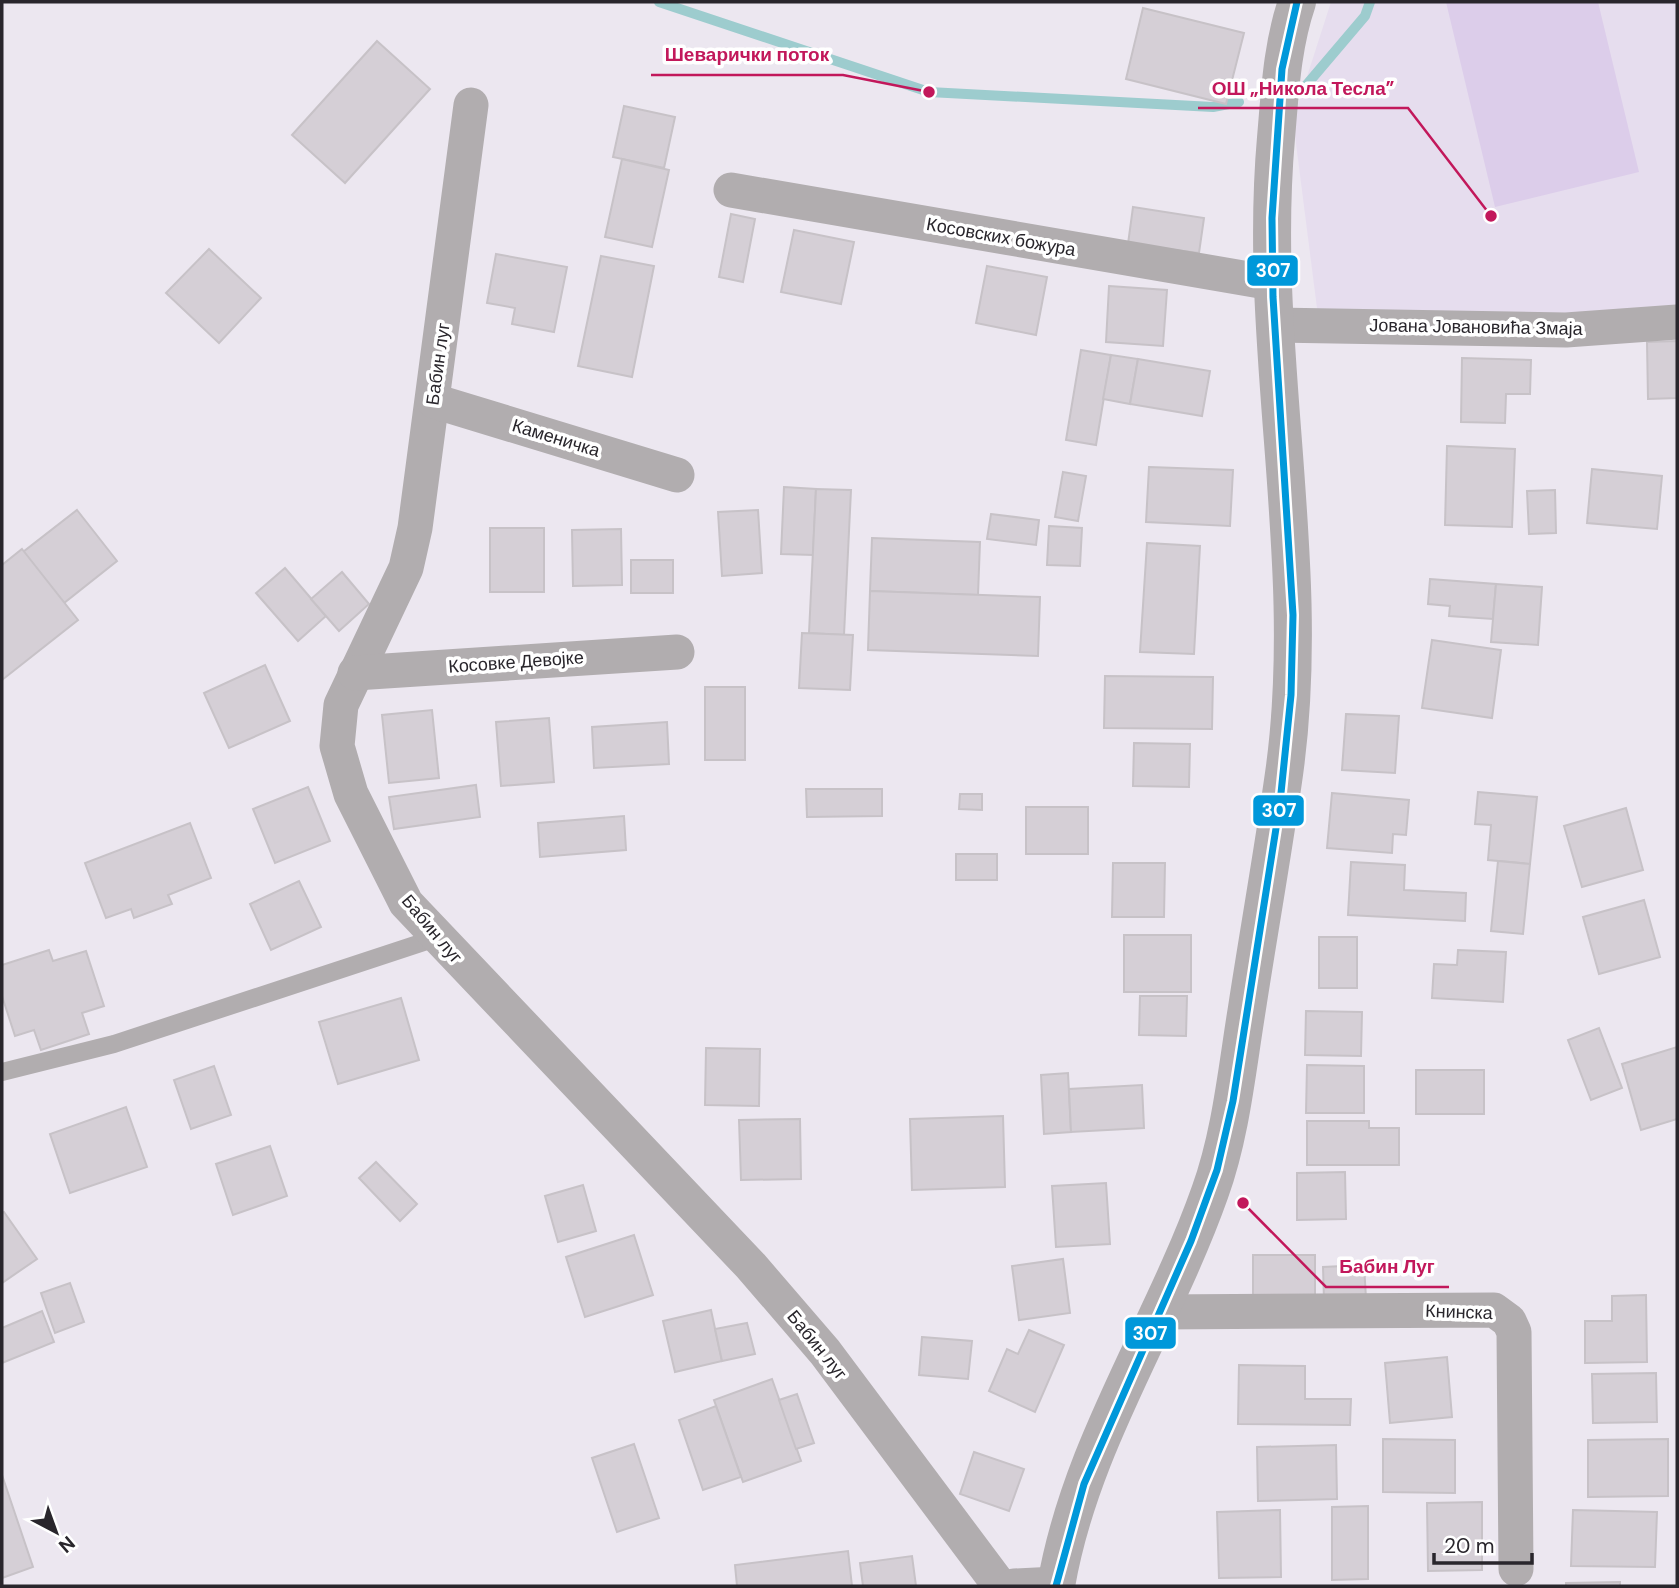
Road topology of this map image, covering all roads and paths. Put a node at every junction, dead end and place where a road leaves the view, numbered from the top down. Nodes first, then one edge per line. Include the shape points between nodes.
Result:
1 (1297, 2) edge
2 (471, 105) dead end
3 (731, 190) dead end
4 (1272, 283) junction
5 (1677, 322) edge
6 (1275, 326) junction
7 (434, 401) junction
8 (677, 475) dead end
9 (677, 652) dead end
10 (355, 673) junction
11 (436, 938) junction
12 (2, 1072) edge
13 (1158, 1312) junction
14 (1516, 1569) dead end
15 (1056, 1585) edge
16 (1000, 1586) edge
17 (1014, 1586) edge

1 - 4 street via 1280,90 1272,184
2 - 7 street, Бабин луг
3 - 4 street, Косовских божура
4 - 6 street
5 - 6 street, Јована Јовановића Змаја via 1566,330
6 - 13 street via 1295,617 1291,719 1233,1098 1212,1188
7 - 8 street, Каменичка
7 - 10 street, Бабин луг via 406,568
9 - 10 street, Косовке Девојке
10 - 11 street, Бабин луг via 341,705 337,746 351,794 406,903
11 - 12 lane via 114,1044
11 - 16 street, Бабин луг via 767,1285 825,1352
13 - 14 street, Книнска via 1494,1310 1502,1314 1514,1332
13 - 15 street via 1093,1455
15 - 17 street

